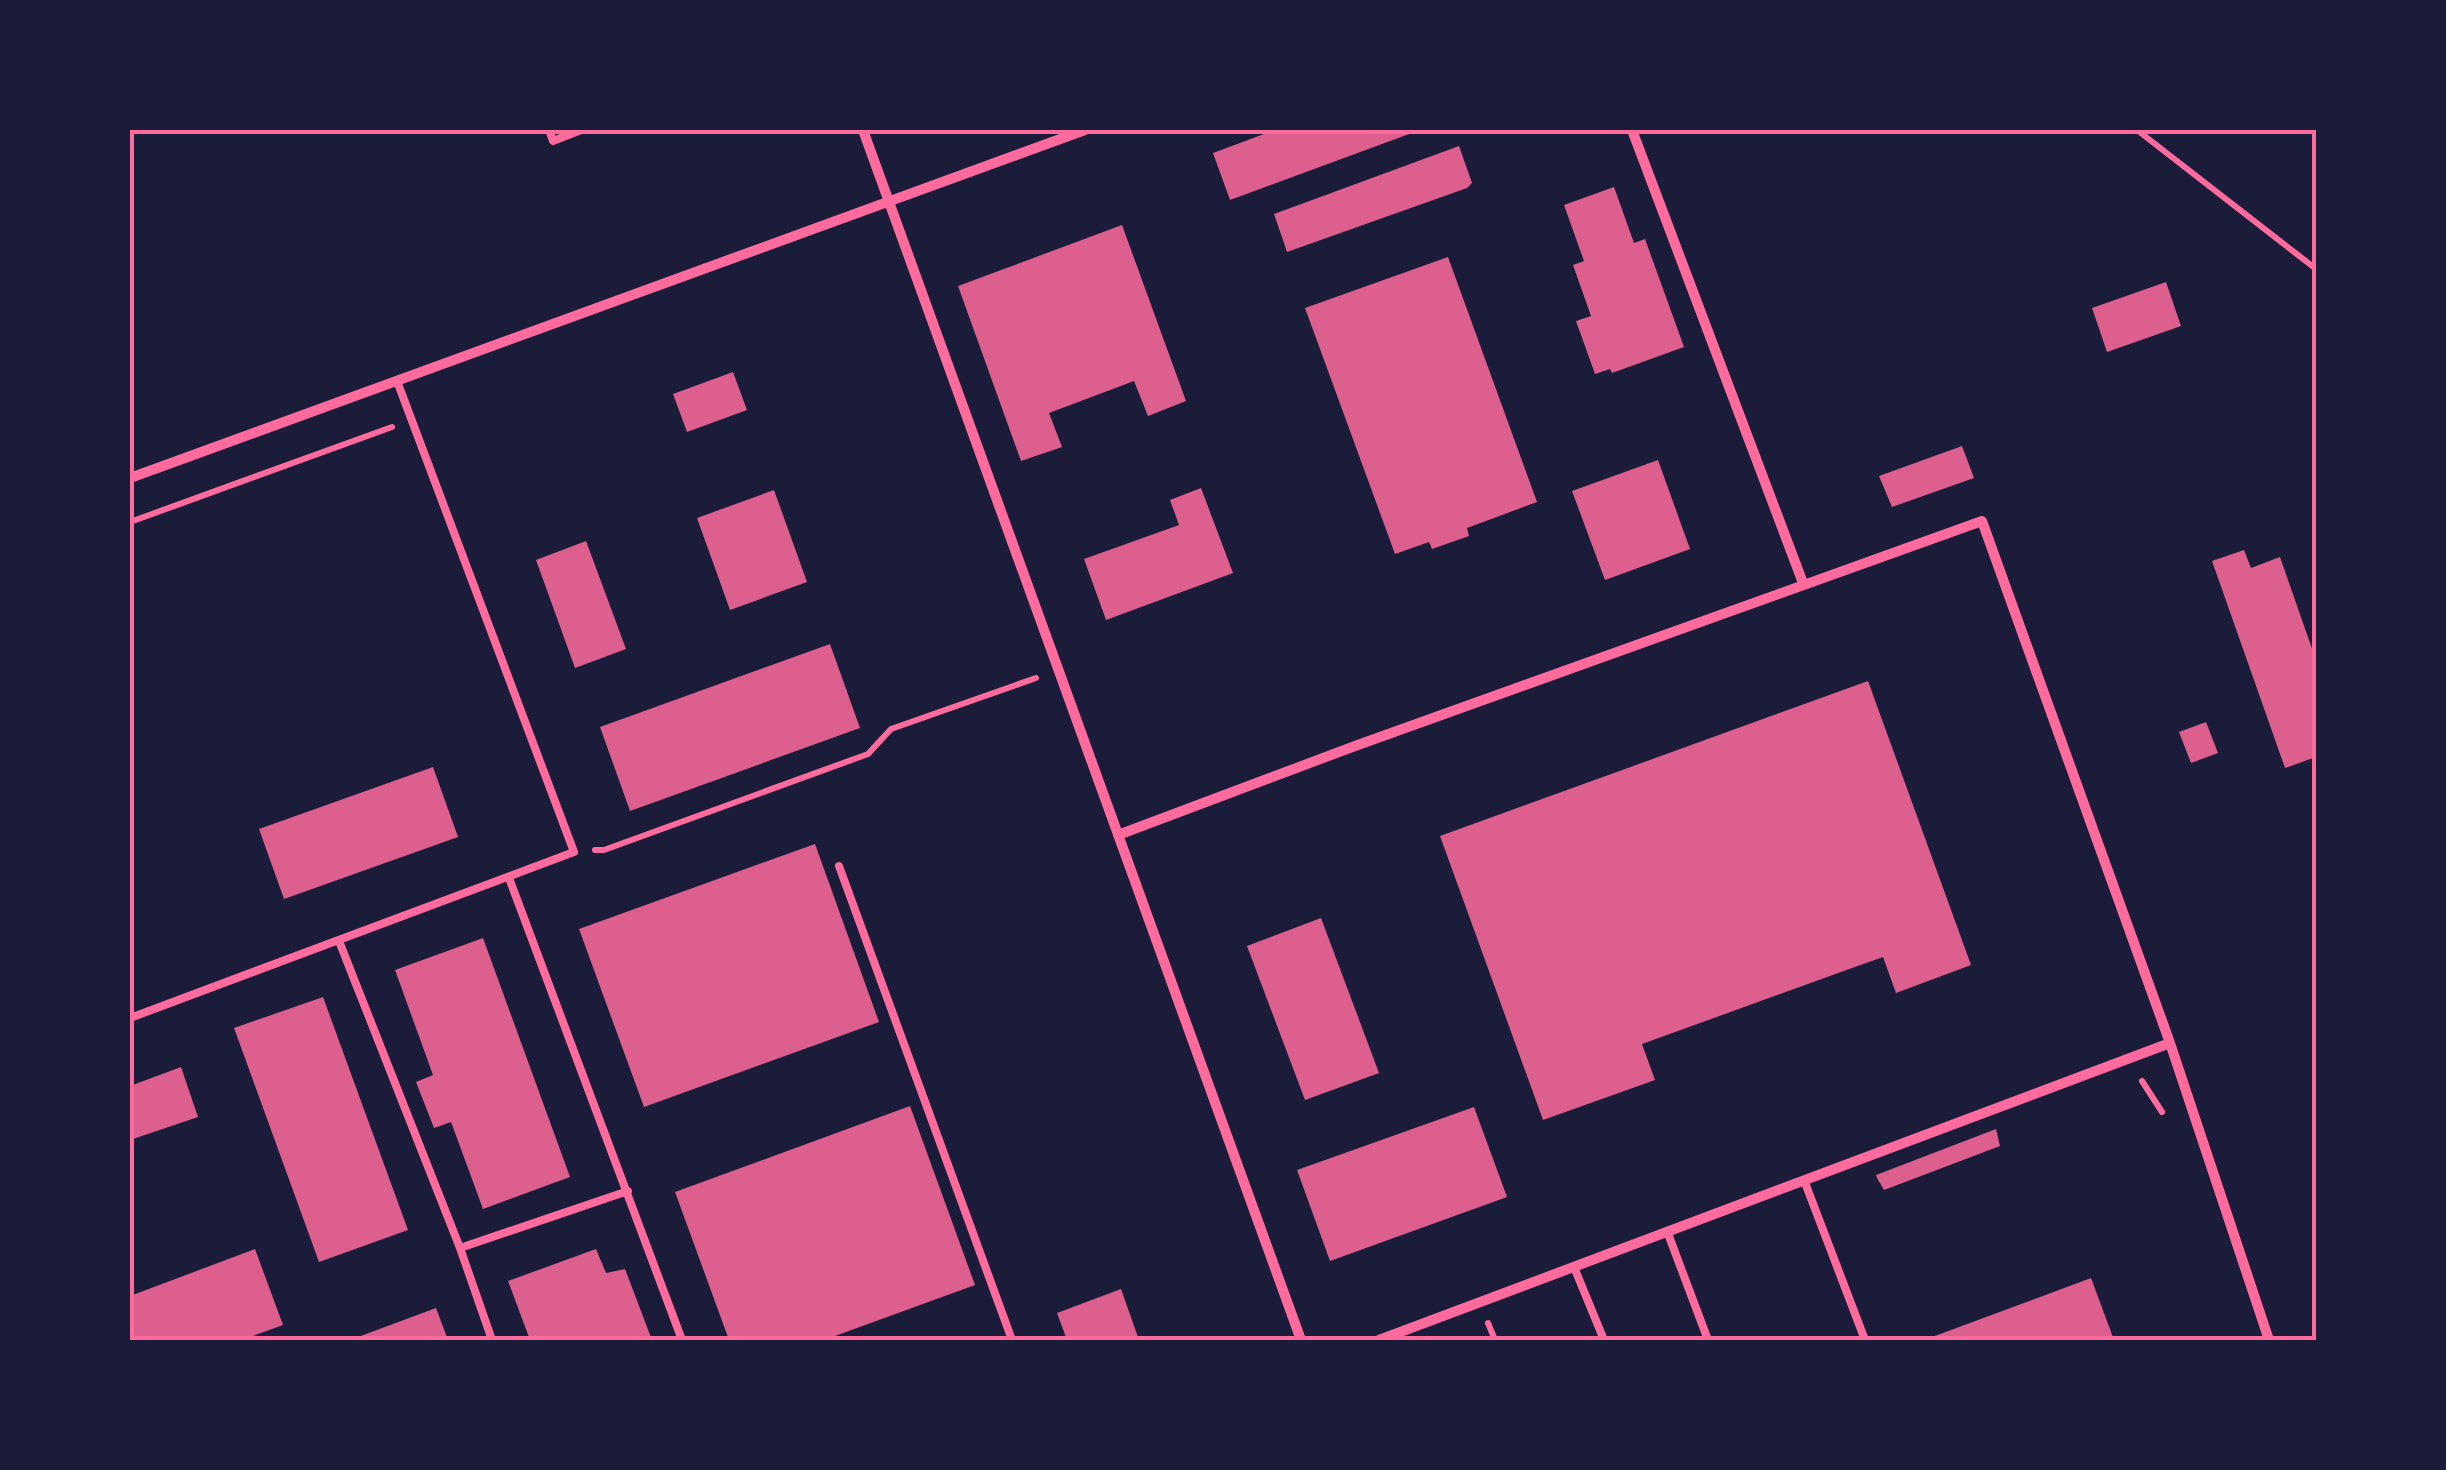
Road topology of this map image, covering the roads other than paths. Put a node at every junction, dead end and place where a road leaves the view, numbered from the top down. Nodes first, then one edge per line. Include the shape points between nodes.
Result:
1 (549, 130) edge
2 (581, 130) edge
3 (863, 130) edge
4 (1084, 130) edge
5 (1632, 130) edge
6 (888, 202) junction
7 (397, 381) junction
8 (130, 478) edge
9 (1803, 583) junction
10 (1118, 835) junction
11 (839, 866) dead end
12 (509, 878) junction
13 (339, 941) junction
14 (130, 1018) edge
15 (2170, 1043) junction
16 (1804, 1180) junction
17 (628, 1191) junction
18 (1667, 1231) junction
19 (460, 1248) junction
20 (1574, 1266) junction
21 (492, 1340) edge
22 (682, 1340) edge
23 (1012, 1340) edge
24 (1300, 1340) edge
25 (1379, 1340) edge
26 (1604, 1340) edge
27 (1708, 1340) edge
28 (1866, 1340) edge
29 (2268, 1340) edge

1 - 2 lane via 553,141
3 - 6 street
4 - 6 street
5 - 9 street
6 - 7 street
6 - 10 street
7 - 8 street
7 - 12 lane via 574,852
9 - 10 street
9 - 15 street via 1982,521
10 - 24 street
11 - 23 lane
12 - 13 lane
12 - 17 lane
13 - 14 lane
13 - 19 lane
15 - 16 street
15 - 29 street
16 - 18 street
16 - 28 lane
17 - 19 lane
17 - 22 lane
18 - 20 street
18 - 27 lane
19 - 21 lane
20 - 25 street
20 - 26 lane

